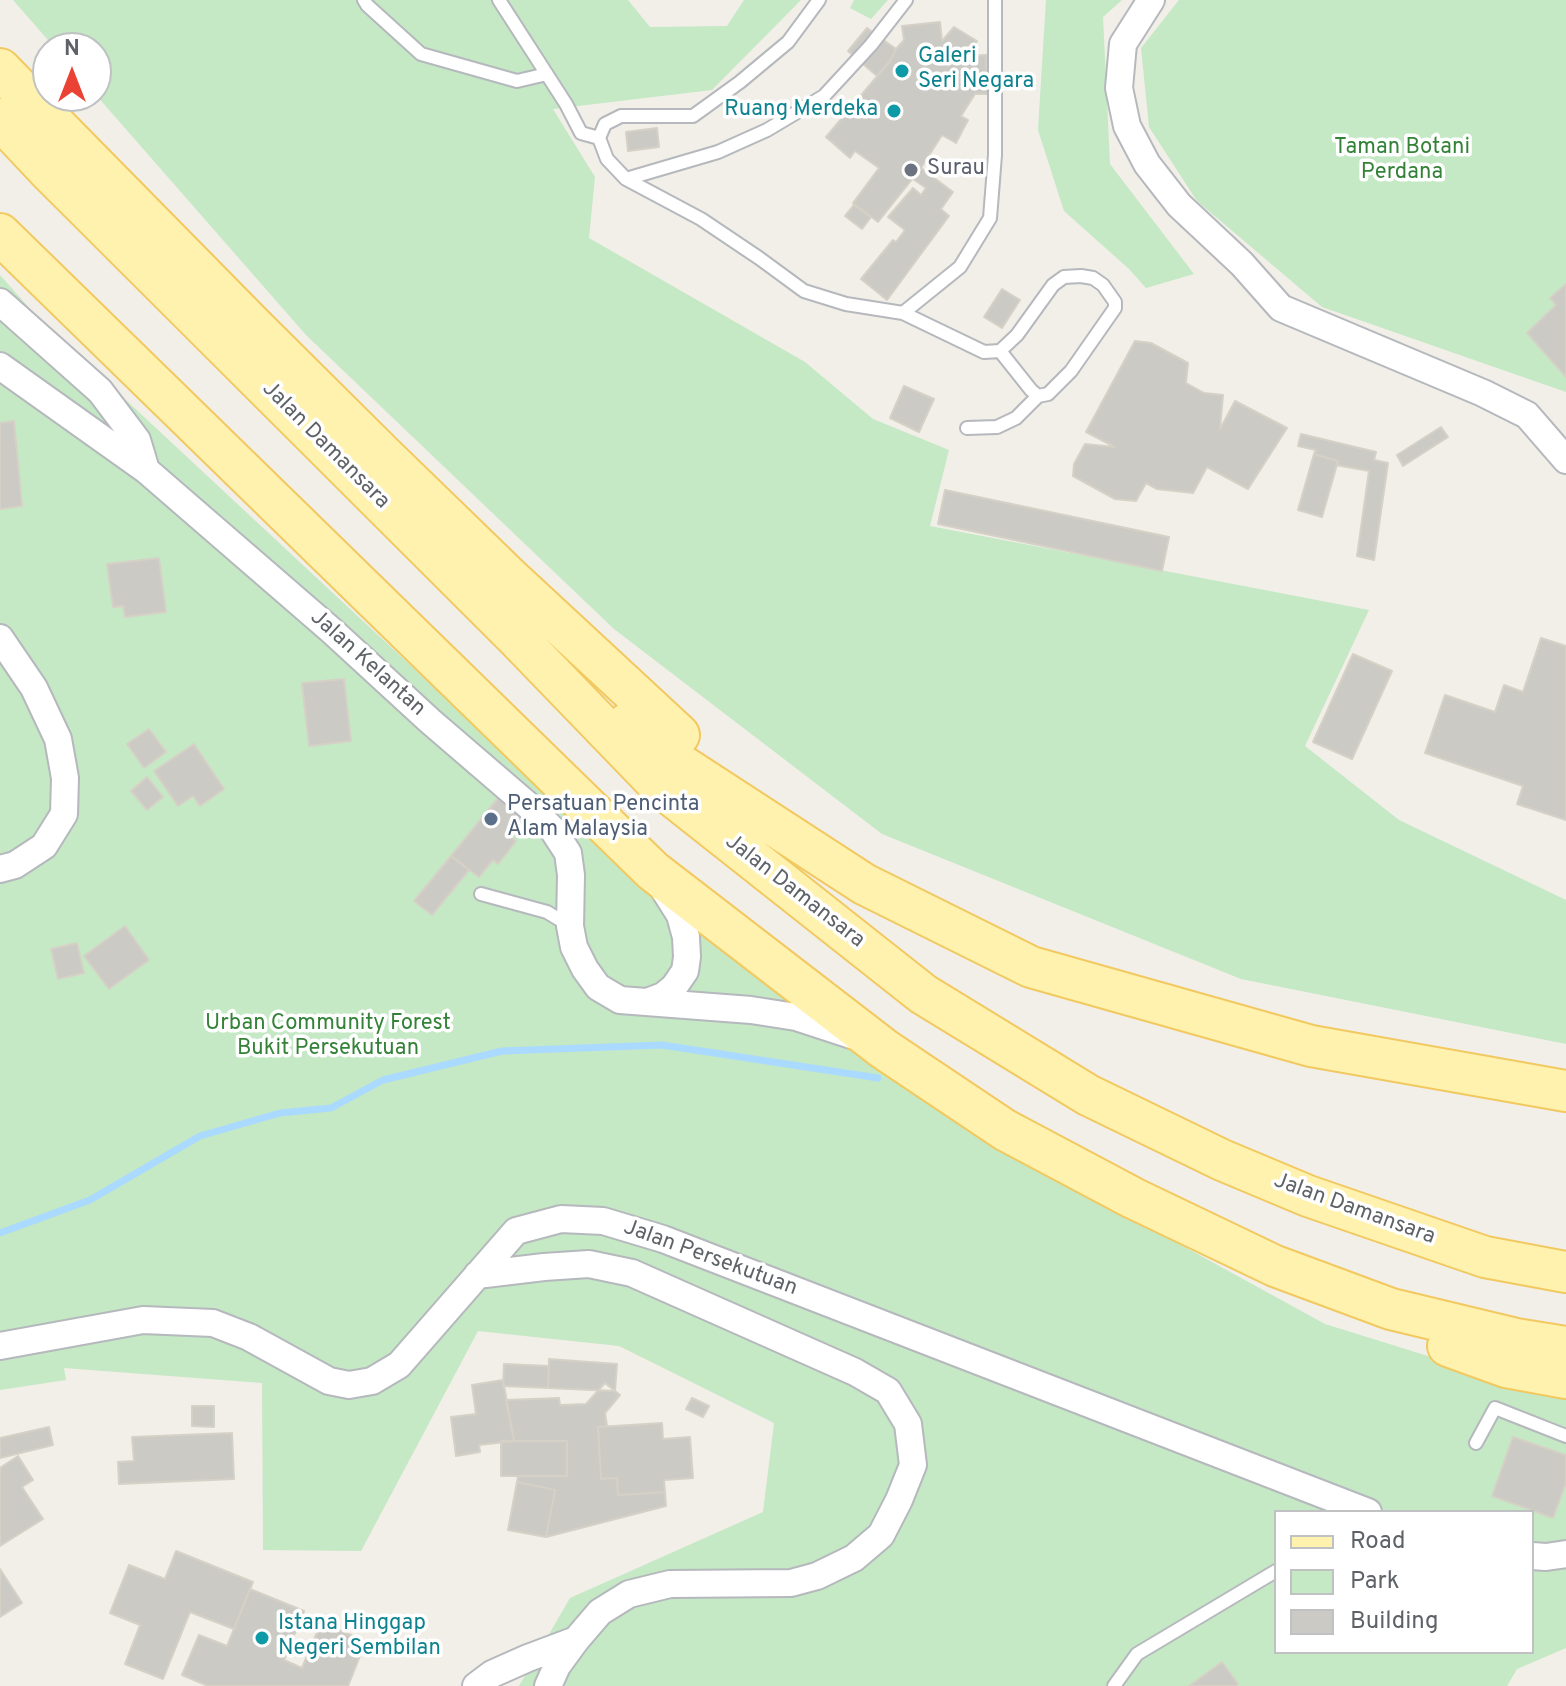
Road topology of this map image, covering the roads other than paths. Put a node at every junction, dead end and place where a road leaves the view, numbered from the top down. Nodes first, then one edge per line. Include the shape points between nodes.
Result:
1 (364, 0) edge
2 (499, 0) edge
3 (819, 0) edge
4 (906, 0) edge
5 (995, 0) edge
6 (1151, 0) edge
7 (0, 69) edge
8 (547, 74) junction
9 (0, 89) edge
10 (0, 119) edge
11 (599, 138) junction
12 (626, 179) junction
13 (0, 234) edge
14 (167, 288) junction
15 (0, 302) edge
16 (903, 313) junction
17 (1000, 351) junction
18 (0, 366) edge
19 (1038, 396) junction
20 (967, 428) dead end
21 (1566, 460) edge
22 (146, 470) junction
23 (0, 638) edge
24 (517, 638) junction
25 (783, 832) junction
26 (0, 869) edge
27 (653, 871) junction
28 (481, 894) dead end
29 (570, 926) junction
30 (650, 1001) junction
31 (884, 1049) junction
32 (1566, 1091) edge
33 (1275, 1266) junction
34 (1566, 1272) edge
35 (477, 1275) junction
36 (0, 1346) edge
37 (1566, 1347) edge
38 (1566, 1378) edge
39 (1566, 1436) edge
40 (1476, 1443) dead end
41 (1362, 1510) edge
42 (1566, 1554) edge
43 (1534, 1556) edge
44 (1274, 1572) edge
45 (576, 1640) junction
46 (476, 1686) edge
47 (548, 1686) edge
48 (1114, 1686) edge

1 - 8 lane via 421,54 517,81
2 - 8 lane
3 - 11 lane via 788,42 693,116 621,116 605,124
4 - 12 lane via 824,96 718,152
5 - 16 lane via 990,218 960,267
6 - 21 street via 1123,44 1119,88 1127,126 1147,164 1179,205 1281,308 1527,415
7 - 25 main road via 514,582
8 - 11 lane via 581,133
9 - 14 main road
10 - 14 main road, Jalan Damansara
11 - 12 lane via 607,159
12 - 16 lane via 701,219 804,291
13 - 27 main road
14 - 24 main road, Jalan Damansara
15 - 22 street via 100,391 137,440
16 - 17 lane via 984,352
17 - 19 lane
17 - 19 lane via 1064,277 1093,278 1103,285 1115,308 1071,371 1048,394
18 - 22 street, Jalan Kelantan
19 - 20 lane via 1016,418 997,427
22 - 29 street, Jalan Kelantan via 553,830 568,853
23 - 26 street via 34,688 58,739 65,778 64,814 44,846
24 - 25 main road via 681,765
24 - 34 main road, Jalan Damansara via 661,787 923,994 1088,1095 1308,1196 1485,1257
25 - 32 main road via 864,884 1031,967 1311,1046
27 - 30 street via 680,915 687,957 674,987
27 - 31 main road
28 - 29 lane via 547,912
29 - 30 street, Jalan Kelantan via 574,947 598,987 620,1000
30 - 31 street, Jalan Kelantan via 796,1017
31 - 33 main road via 1005,1130
33 - 37 main road via 1391,1309
33 - 38 main road via 1350,1311 1506,1367
35 - 36 street, Jalan Persekutuan via 399,1365 372,1381 349,1385 329,1381 213,1323 143,1320
35 - 41 street, Jalan Persekutuan via 516,1231 561,1219 603,1221 678,1244
35 - 45 street via 589,1264 632,1273 855,1372 888,1391 908,1424 913,1465 899,1500 881,1535 854,1558 791,1583 670,1584 629,1594 600,1612
39 - 40 lane via 1495,1408
42 - 43 street
44 - 48 lane via 1137,1654
45 - 46 street via 492,1674
45 - 47 street

